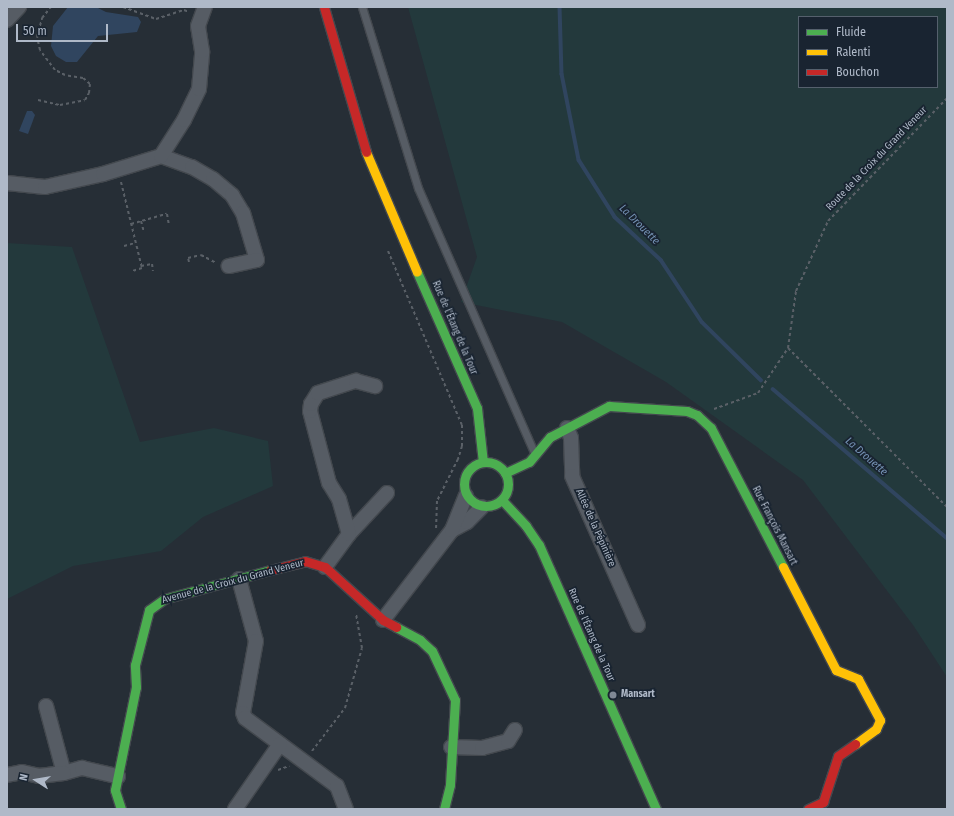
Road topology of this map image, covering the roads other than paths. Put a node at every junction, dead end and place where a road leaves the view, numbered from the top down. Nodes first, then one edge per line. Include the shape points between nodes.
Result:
1 (19, 7) edge
2 (324, 7) edge
3 (362, 7) edge
4 (203, 11) edge
5 (7, 20) edge
6 (161, 156) junction
7 (7, 184) edge
8 (229, 266) road end
9 (375, 386) dead end
10 (567, 428) junction
11 (535, 454) junction
12 (483, 462) junction
13 (505, 473) junction
14 (387, 493) dead end
15 (466, 496) junction
16 (502, 500) junction
17 (482, 507) junction
18 (452, 530) junction
19 (349, 534) junction
20 (325, 567) junction
21 (239, 579) junction
22 (383, 620) junction
23 (638, 625) dead end
24 (46, 706) dead end
25 (515, 730) dead end
26 (280, 744) junction
27 (451, 747) junction
28 (64, 773) junction
29 (7, 775) edge
30 (118, 776) junction
31 (121, 809) edge
32 (235, 809) edge
33 (346, 809) edge
34 (444, 809) edge
35 (656, 809) edge
36 (808, 809) edge

1 - 5 street
2 - 12 street, Rue de l'Étang de la Tour via 353,113 373,172 477,408
3 - 11 lane via 418,188
4 - 6 street via 198,26 202,51 199,89 184,120
6 - 7 street via 103,174 45,186
6 - 8 street via 192,167 232,194 243,213 257,260
9 - 19 street via 356,380 318,393 311,404 310,411 329,483 339,499
10 - 11 street via 550,437
10 - 23 street, Allée de la Pépinière via 571,438 572,476
10 - 36 street, Rue François Mansart via 609,406 687,411 697,415 711,428 836,670 858,678 880,720 876,729 838,756 823,802
11 - 13 street via 529,462
12 - 13 street via 496,464
12 - 15 street via 470,469 466,475
13 - 16 street via 508,487
14 - 19 street
15 - 17 street
15 - 18 street
16 - 17 street
16 - 35 street, Rue de l'Étang de la Tour via 526,526 539,545
17 - 18 street via 467,522
18 - 22 street
19 - 20 street
20 - 21 street, Avenue de la Croix du Grand Veneur via 305,561
20 - 22 street, Avenue de la Croix du Grand Veneur
21 - 26 street via 256,641 243,714
21 - 30 street, Avenue de la Croix du Grand Veneur via 164,599 149,610 136,665 136,687
22 - 27 street, Avenue de la Croix du Grand Veneur via 420,640 432,652 455,700
24 - 28 street
25 - 27 street via 508,741 482,748
26 - 32 street
26 - 33 street via 337,786
27 - 34 street, Avenue de la Croix du Grand Veneur via 450,786
28 - 29 street via 39,776 22,772
28 - 30 street via 82,768
30 - 31 street, Avenue de la Croix du Grand Veneur via 115,790

